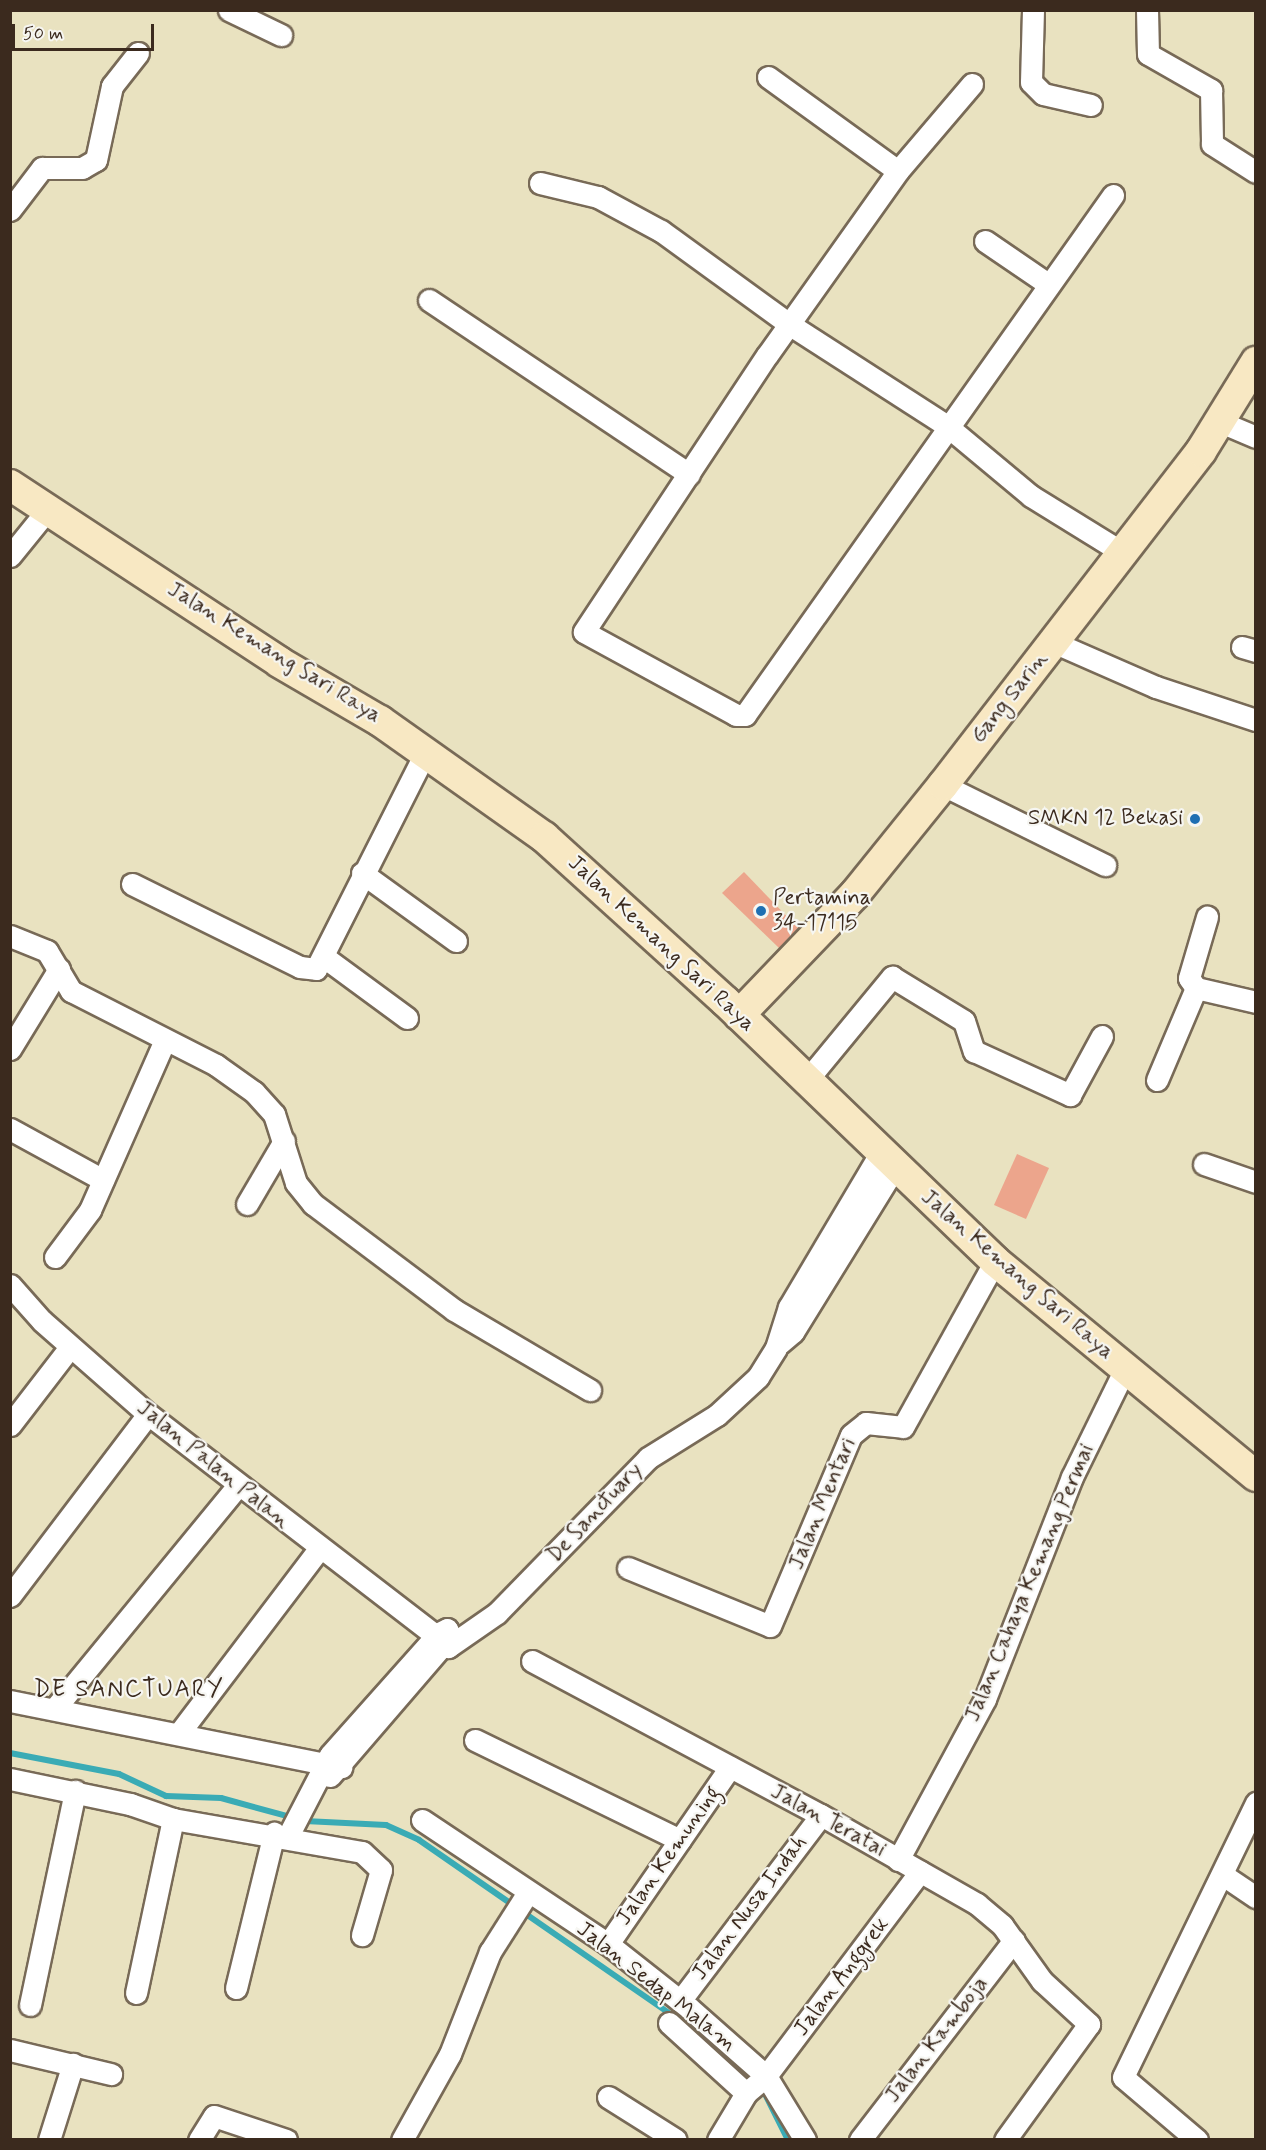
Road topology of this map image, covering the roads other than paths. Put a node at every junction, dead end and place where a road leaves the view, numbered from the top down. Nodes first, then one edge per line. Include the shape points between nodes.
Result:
1 (229, 10) edge
2 (1033, 10) edge
3 (1147, 10) edge
4 (281, 34) dead end
5 (138, 53) dead end
6 (768, 77) dead end
7 (972, 84) dead end
8 (1091, 105) dead end
9 (897, 171) junction
10 (1256, 171) edge
11 (540, 183) dead end
12 (1113, 195) dead end
13 (10, 210) edge
14 (985, 241) dead end
15 (1048, 284) junction
16 (429, 300) dead end
17 (789, 324) junction
18 (1256, 362) edge
19 (1218, 421) junction
20 (947, 426) junction
21 (1256, 437) edge
22 (688, 474) junction
23 (10, 485) edge
24 (48, 509) junction
25 (1120, 551) junction
26 (10, 556) edge
27 (1053, 642) junction
28 (1256, 720) edge
29 (426, 751) junction
30 (943, 785) junction
31 (1105, 865) dead end
32 (362, 873) junction
33 (132, 884) dead end
34 (1207, 917) dead end
35 (10, 936) edge
36 (456, 941) dead end
37 (324, 957) junction
38 (59, 969) junction
39 (1196, 988) junction
40 (1256, 1002) edge
41 (739, 1015) junction
42 (407, 1018) dead end
43 (1102, 1036) dead end
44 (165, 1040) junction
45 (10, 1048) edge
46 (807, 1080) junction
47 (1157, 1080) dead end
48 (10, 1129) edge
49 (284, 1141) junction
50 (888, 1161) junction
51 (1204, 1164) dead end
52 (104, 1180) junction
53 (1256, 1182) edge
54 (247, 1204) dead end
55 (55, 1257) dead end
56 (995, 1261) junction
57 (10, 1285) edge
58 (70, 1347) junction
59 (1125, 1369) junction
60 (590, 1390) dead end
61 (148, 1414) junction
62 (10, 1425) edge
63 (1256, 1476) edge
64 (237, 1486) junction
65 (319, 1549) junction
66 (628, 1568) dead end
67 (10, 1596) edge
68 (441, 1636) junction
69 (532, 1661) dead end
70 (10, 1701) edge
71 (56, 1707) junction
72 (180, 1732) junction
73 (475, 1740) dead end
74 (334, 1764) junction
75 (730, 1767) junction
76 (10, 1779) edge
77 (75, 1791) junction
78 (1256, 1803) edge
79 (820, 1815) junction
80 (173, 1819) junction
81 (422, 1820) dead end
82 (286, 1829) junction
83 (680, 1840) junction
84 (898, 1860) junction
85 (920, 1872) junction
86 (1223, 1875) junction
87 (1256, 1897) edge
88 (521, 1904) junction
89 (362, 1935) dead end
90 (1014, 1941) junction
91 (608, 1944) junction
92 (236, 1988) dead end
93 (136, 1993) dead end
94 (680, 2001) junction
95 (30, 2005) dead end
96 (669, 2023) dead end
97 (10, 2050) edge
98 (73, 2064) junction
99 (111, 2074) dead end
100 (755, 2084) junction
101 (608, 2097) dead end
102 (50, 2139) edge
103 (199, 2139) edge
104 (286, 2139) edge
105 (402, 2139) edge
106 (676, 2139) edge
107 (718, 2139) edge
108 (805, 2139) edge
109 (860, 2139) edge
110 (1005, 2139) edge
111 (1197, 2139) edge

1 - 4 street
2 - 8 street via 1031,82 1042,94
3 - 10 street via 1148,54 1213,93 1212,144
5 - 13 street via 112,86 96,160 82,168 42,168
6 - 9 street
7 - 9 street
9 - 17 street
11 - 17 street via 598,197 651,225
12 - 15 street
14 - 15 street
15 - 20 street
16 - 22 street
17 - 20 street
17 - 22 street
18 - 19 main road, Gang Sarin
19 - 21 street
19 - 25 main road, Gang Sarin
20 - 22 street via 745,715 736,716 584,632
20 - 25 street via 1031,496
23 - 24 main road, Jalan Kemang Sari Raya
24 - 26 street
24 - 29 main road, Jalan Kemang Sari Raya
25 - 27 main road, Gang Sarin
27 - 28 street via 1156,687
27 - 30 main road, Gang Sarin
29 - 32 street
29 - 41 main road, Jalan Kemang Sari Raya via 590,875
30 - 31 street
30 - 41 main road, Gang Sarin via 855,894
32 - 36 street
32 - 37 street
33 - 37 street via 308,971
34 - 39 street via 1189,978
35 - 38 street via 47,951
37 - 42 street
38 - 44 street via 65,987
38 - 45 street
39 - 40 street
39 - 47 street
41 - 46 main road, Jalan Kemang Sari Raya
43 - 46 street via 1070,1095 974,1051 964,1021 892,977
44 - 49 street via 254,1092 274,1114
44 - 52 street
46 - 50 main road, Jalan Kemang Sari Raya
48 - 52 street
49 - 54 street
49 - 60 street via 296,1183 313,1204 454,1310
50 - 56 main road, Jalan Kemang Sari Raya
50 - 68 street, De Sanctuary via 789,1307 776,1348 742,1395 648,1458 497,1613
51 - 53 street
52 - 55 street
56 - 59 main road, Jalan Kemang Sari Raya
56 - 66 street, Jalan Mentari via 903,1427 866,1423 851,1435 773,1624 760,1627
57 - 58 street, Jalan Palan Palan
58 - 61 street, Jalan Palan Palan
58 - 62 street
59 - 63 main road, Jalan Kemang Sari Raya
59 - 84 street, Jalan Cahaya Kemang Permai via 1072,1477 985,1699
61 - 64 street, Jalan Palan Palan
61 - 67 street
64 - 65 street, Jalan Palan Palan
64 - 71 street
65 - 68 street, Jalan Palan Palan
65 - 72 street
68 - 74 street
69 - 75 street, Jalan Teratai
70 - 71 street
71 - 72 street
72 - 74 street
73 - 83 street
74 - 82 street
75 - 79 street, Jalan Teratai
75 - 83 street, Jalan Kemuning
76 - 77 street
77 - 80 street
77 - 95 street
78 - 86 street
79 - 84 street, Jalan Teratai
79 - 94 street, Jalan Nusa Indah
80 - 82 street
80 - 93 street
81 - 88 street, Jalan Sedap Malam
82 - 89 street via 362,1852 379,1863
82 - 92 street
83 - 91 street, Jalan Kemuning
84 - 85 street, Jalan Teratai
85 - 90 street, Jalan Teratai via 977,1904
85 - 100 street, Jalan Anggrek
86 - 87 street
86 - 111 street via 1123,2077
88 - 91 street, Jalan Sedap Malam
88 - 105 street via 490,1952 450,2054
90 - 109 street, Jalan Kamboja
90 - 110 street, Jalan Teratai via 1042,1981 1089,2024
91 - 94 street, Jalan Sedap Malam
94 - 100 street, Jalan Sedap Malam
96 - 100 street
97 - 98 street
98 - 99 street
98 - 102 street
100 - 107 street, Jalan Anggrek
100 - 108 street, Jalan Sedap Malam
101 - 106 street
103 - 104 street via 214,2116

